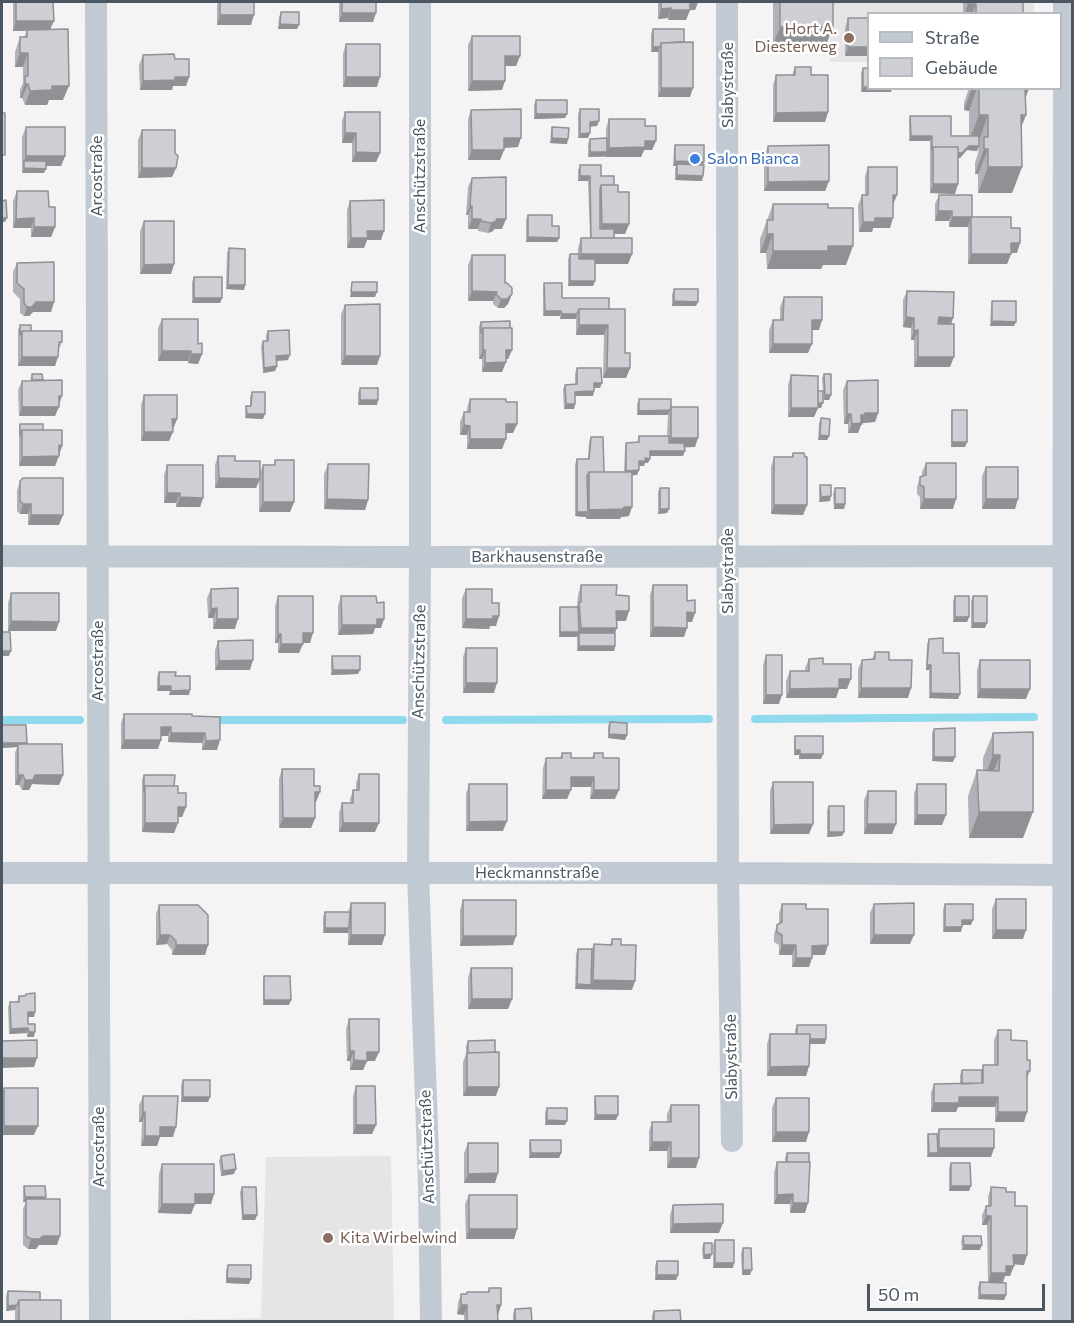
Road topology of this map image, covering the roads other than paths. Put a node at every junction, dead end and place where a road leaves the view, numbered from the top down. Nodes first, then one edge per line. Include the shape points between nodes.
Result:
1 (96, 2) edge
2 (420, 2) edge
3 (728, 2) edge
4 (1064, 2) edge
5 (2, 556) edge
6 (98, 556) junction
7 (1067, 556) edge
8 (420, 557) junction
9 (729, 557) junction
10 (2, 873) edge
11 (98, 873) junction
12 (417, 873) junction
13 (728, 873) junction
14 (1067, 875) edge
15 (732, 1141) dead end
16 (100, 1322) edge
17 (431, 1322) edge
18 (1063, 1322) edge

1 - 6 street, Arcostraße
2 - 8 street, Anschützstraße
3 - 9 street, Slabystraße
4 - 7 street
5 - 6 street, Barkhausenstraße
6 - 8 street, Barkhausenstraße
6 - 11 street, Arcostraße
7 - 9 street, Barkhausenstraße
7 - 14 street
8 - 9 street, Barkhausenstraße
8 - 12 street, Anschützstraße
9 - 13 street, Slabystraße
10 - 11 street, Heckmannstraße
11 - 12 street, Heckmannstraße
11 - 16 street, Arcostraße
12 - 13 street, Heckmannstraße
12 - 17 street, Anschützstraße
13 - 14 street, Heckmannstraße
13 - 15 street, Slabystraße
14 - 18 street

